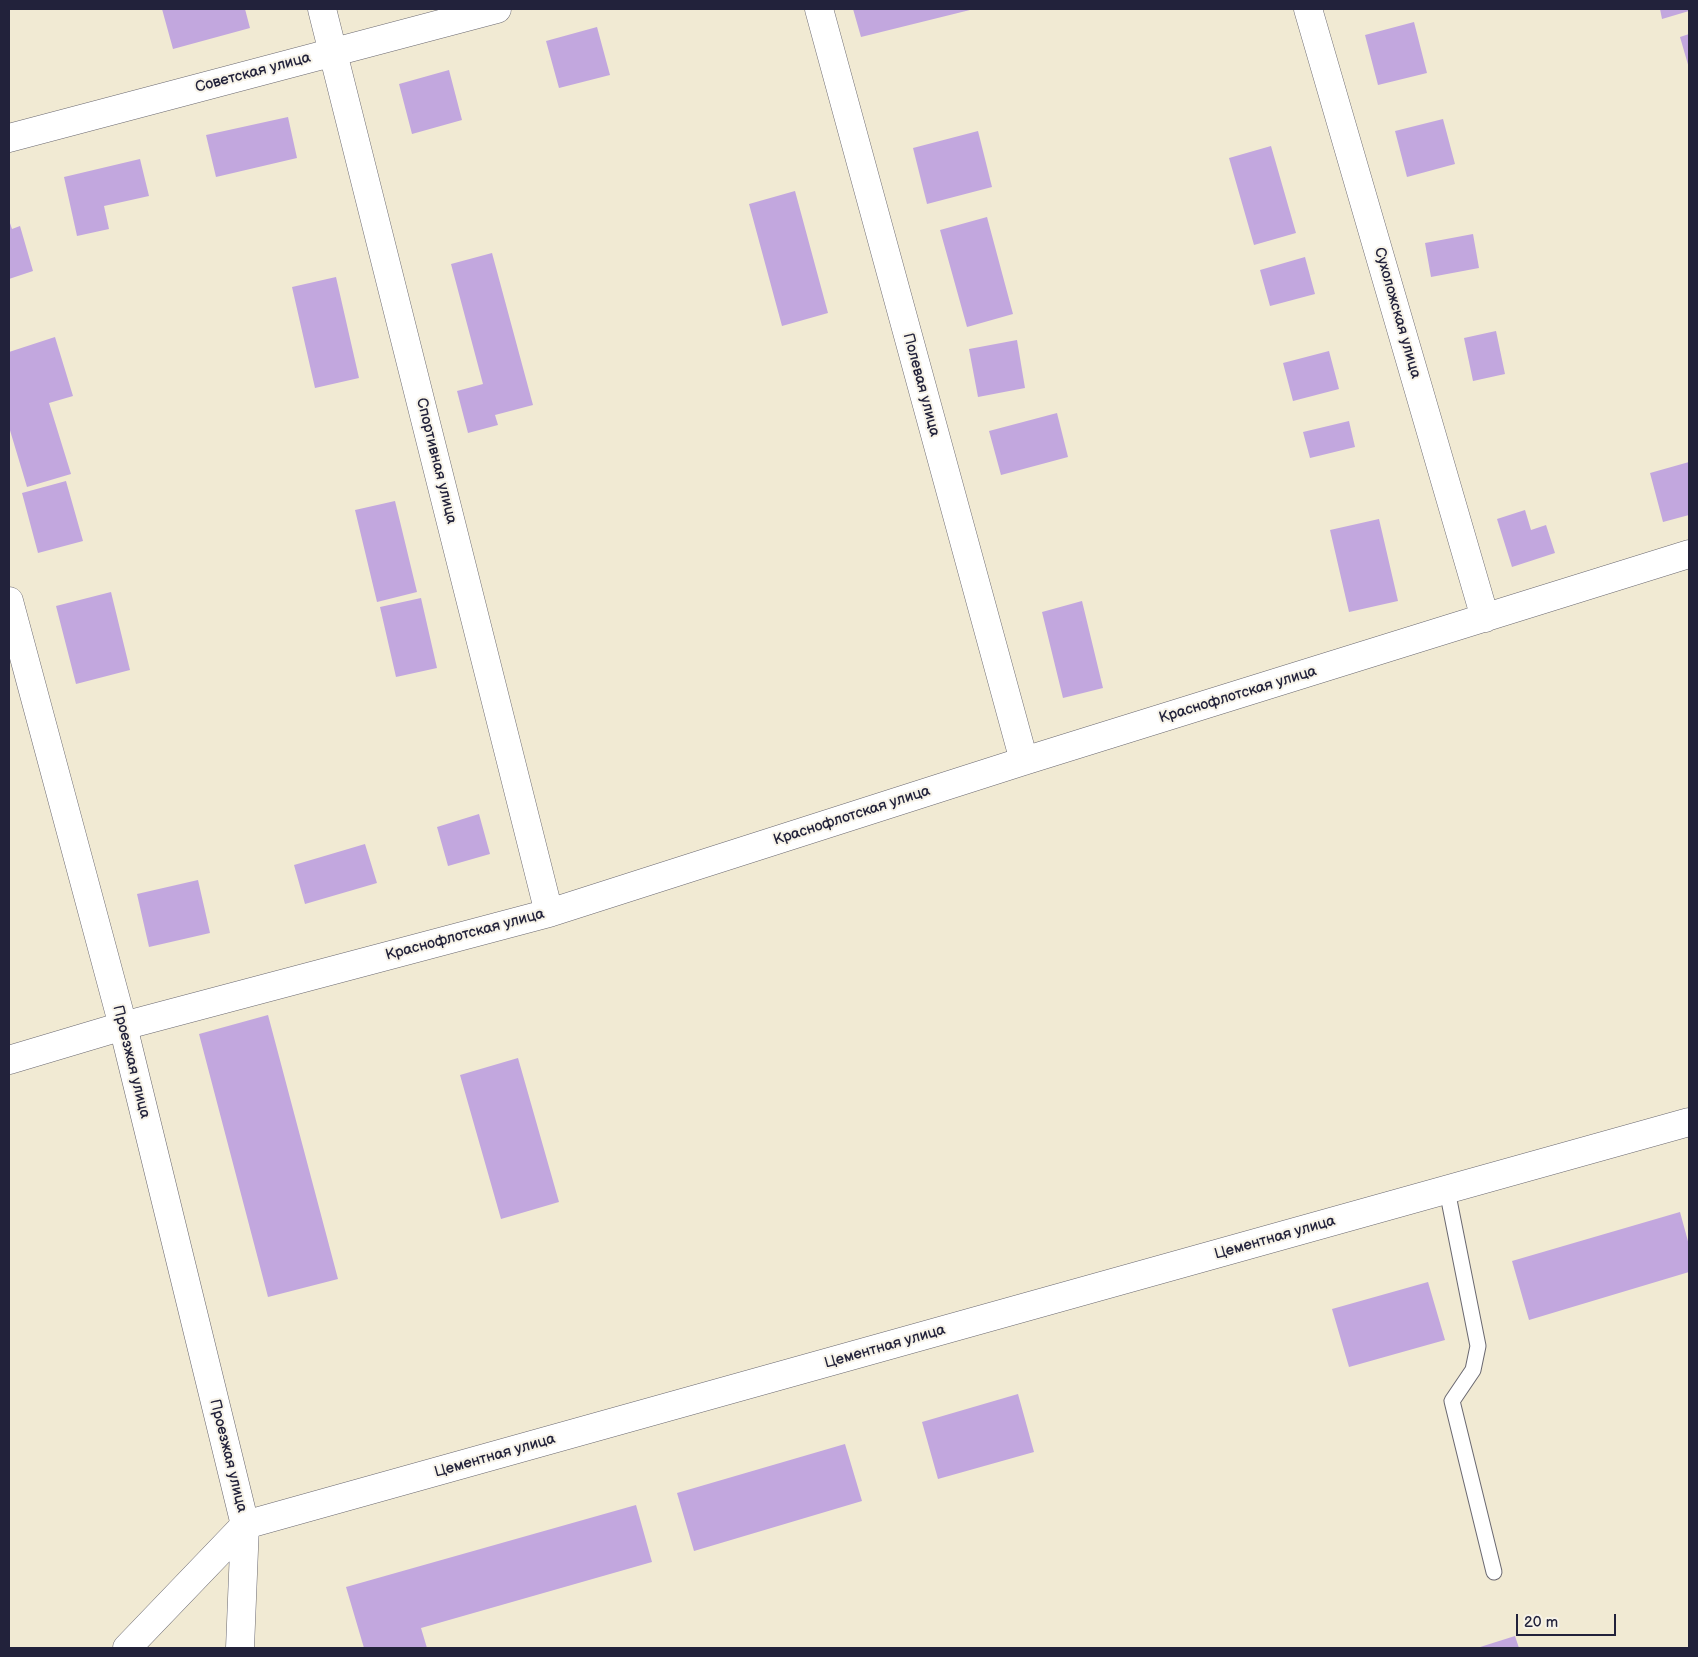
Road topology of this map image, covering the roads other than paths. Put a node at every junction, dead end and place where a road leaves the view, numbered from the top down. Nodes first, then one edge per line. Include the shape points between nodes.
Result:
1 (322, 9) edge
2 (497, 9) edge
3 (819, 9) edge
4 (1308, 9) edge
5 (333, 51) junction
6 (9, 138) edge
7 (1689, 554) edge
8 (9, 601) edge
9 (1485, 618) junction
10 (1024, 761) junction
11 (549, 913) junction
12 (123, 1026) junction
13 (9, 1060) edge
14 (1689, 1122) edge
15 (1447, 1190) junction
16 (245, 1526) junction
17 (1494, 1572) dead end
18 (127, 1648) edge
19 (240, 1648) edge

1 - 5 street, Спортивная улица
2 - 5 street, Советская улица
3 - 10 street, Полевая улица
4 - 9 street, Сухоложская улица
5 - 6 street, Советская улица
5 - 11 street, Спортивная улица
7 - 9 street, Краснофлотская улица
8 - 12 street, Проезжая улица
9 - 10 street, Краснофлотская улица
10 - 11 street, Краснофлотская улица
11 - 12 street, Краснофлотская улица
12 - 13 street, Краснофлотская улица
12 - 16 street, Проезжая улица
14 - 15 street, Цементная улица
15 - 16 street, Цементная улица
15 - 17 lane via 1478,1346 1473,1370 1452,1401
16 - 18 street
16 - 19 street, Проезжая улица

